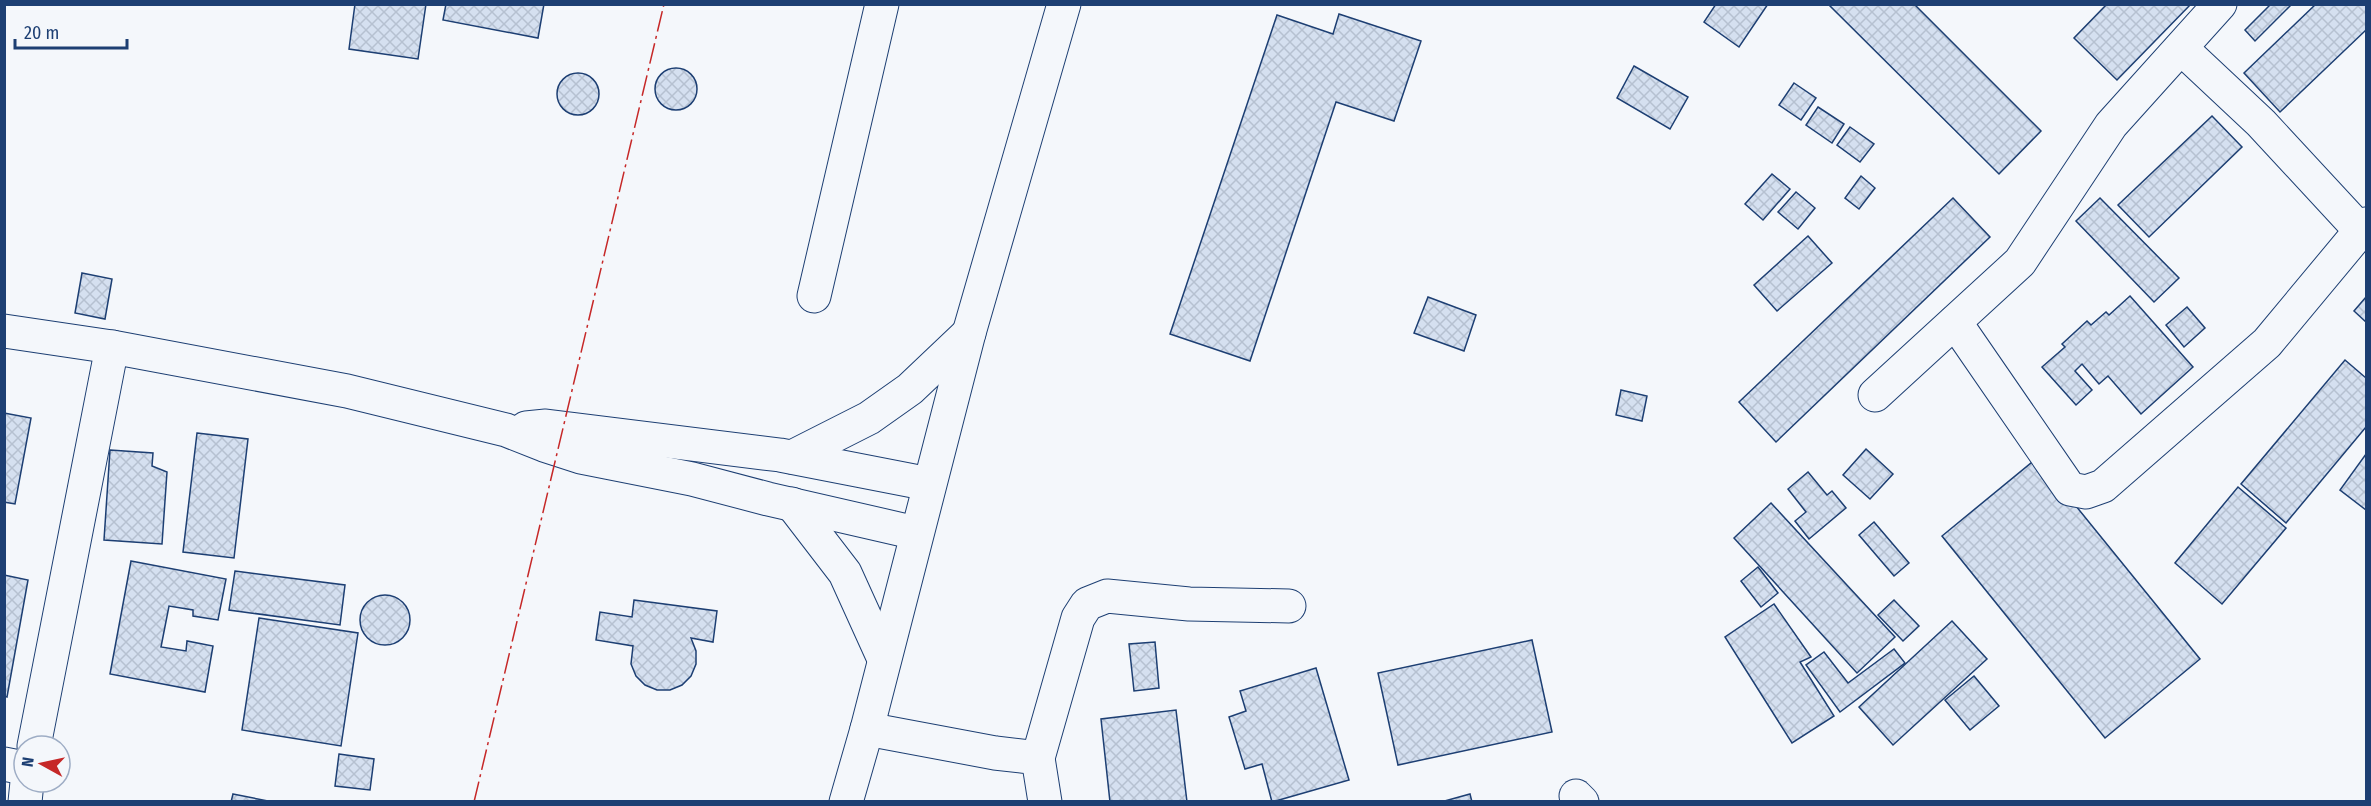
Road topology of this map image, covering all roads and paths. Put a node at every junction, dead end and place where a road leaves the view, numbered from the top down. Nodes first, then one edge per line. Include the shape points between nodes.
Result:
1 (882, 4) edge
2 (1064, 4) edge
3 (2220, 4) edge
4 (2181, 48) junction
5 (2364, 227) edge
6 (814, 296) dead end
7 (1955, 322) junction
8 (4, 331) edge
9 (969, 333) junction
10 (112, 348) junction
11 (1875, 395) dead end
12 (506, 430) junction
13 (792, 457) junction
14 (929, 484) junction
15 (792, 504) junction
16 (916, 533) junction
17 (1289, 606) dead end
18 (884, 659) junction
19 (867, 729) junction
20 (36, 734) edge
21 (1038, 758) junction
22 (846, 801) edge
23 (1045, 801) edge

1 - 6 main road
2 - 9 main road
3 - 4 main road
4 - 5 main road
4 - 7 main road via 2111,125 2020,262
5 - 7 main road via 2267,343 2103,486 2086,492 2070,489
7 - 11 main road
8 - 10 main road
9 - 13 main road via 910,389 869,418
9 - 14 main road
10 - 12 main road via 347,391
10 - 20 main road
12 - 13 main road via 546,426
12 - 15 main road via 581,457 692,478
13 - 14 main road
14 - 16 main road
15 - 16 main road
15 - 18 main road via 845,573
16 - 18 main road
17 - 21 main road via 1189,604 1107,596 1087,604 1078,618
18 - 19 main road
19 - 21 main road
19 - 22 main road
21 - 23 main road

